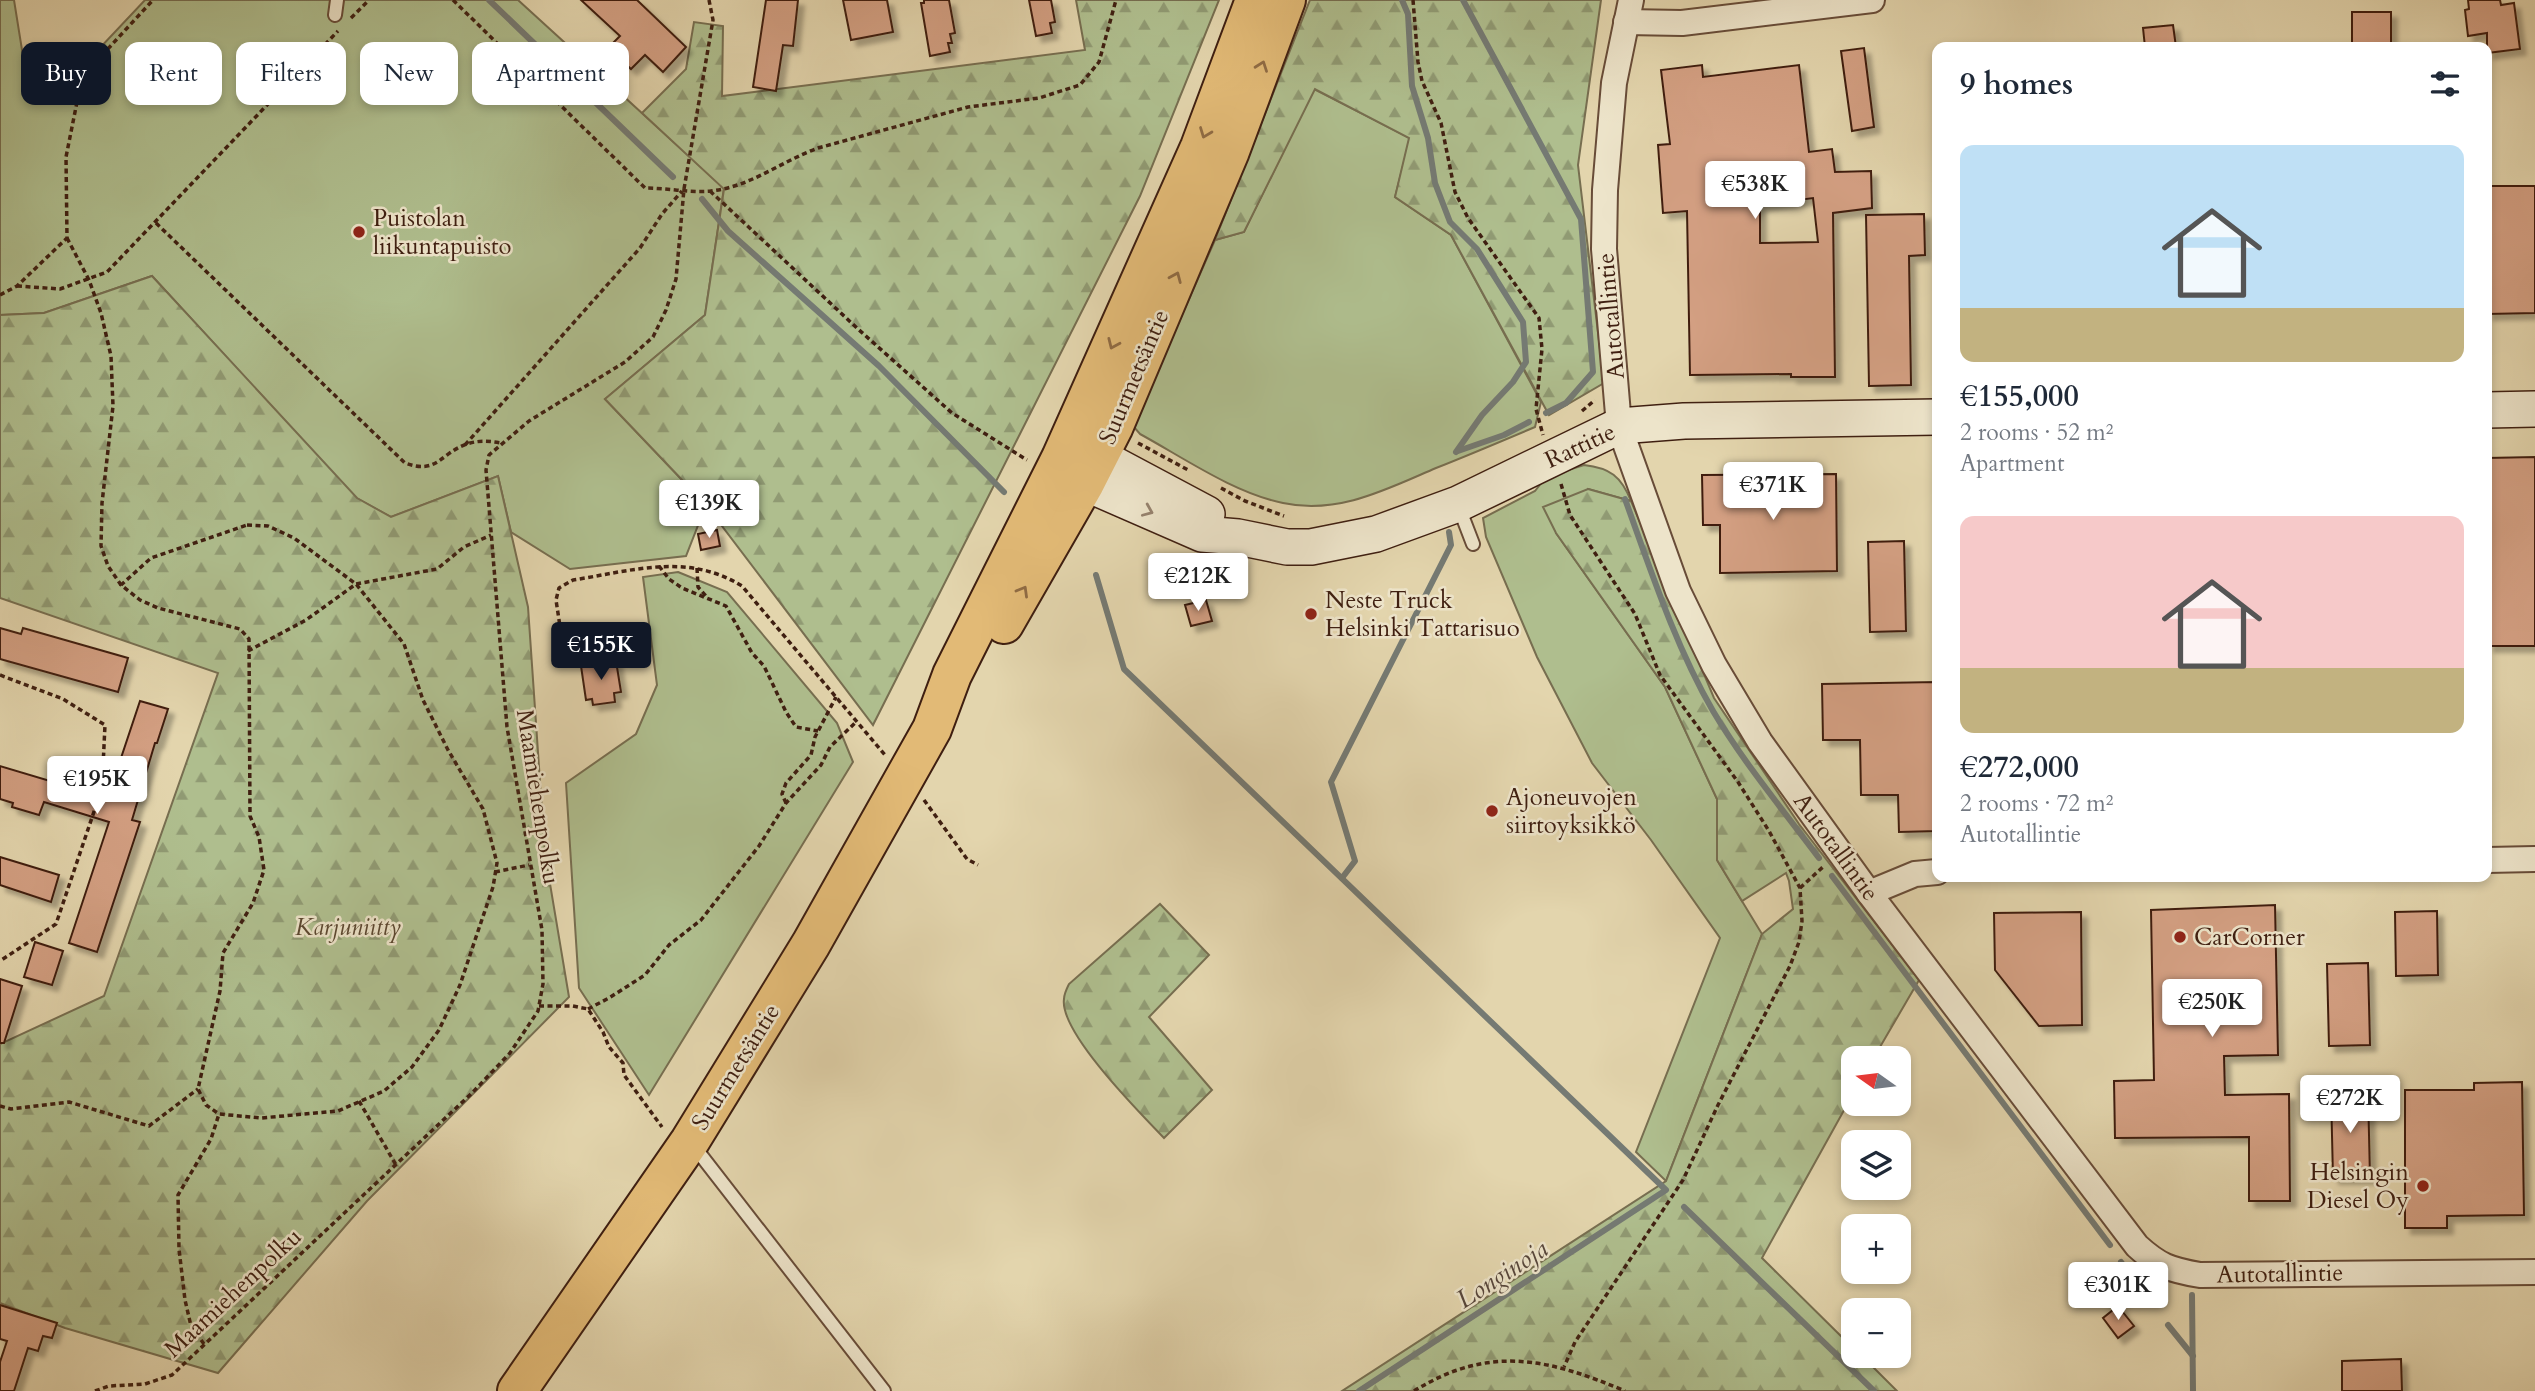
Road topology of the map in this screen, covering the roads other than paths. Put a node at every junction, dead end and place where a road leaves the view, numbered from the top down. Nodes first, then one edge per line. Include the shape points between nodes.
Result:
1 (337, 0) edge
2 (1255, 0) edge
3 (1286, 0) edge
4 (1872, 0) edge
5 (1628, 11) edge
6 (335, 15) dead end
7 (2535, 409) edge
8 (2492, 410) edge
9 (1932, 417) edge
10 (1619, 426) junction
11 (1078, 458) junction
12 (1458, 504) junction
13 (1473, 544) dead end
14 (2535, 859) edge
15 (2492, 860) edge
16 (1932, 872) edge
17 (1869, 893) junction
18 (676, 1134) junction
19 (2535, 1272) edge
20 (517, 1391) edge
21 (884, 1391) edge

1 - 6 lane
2 -> 11 main road, Suurmetsäntie
11 -> 3 main road, Suurmetsäntie via 1230,151
4 - 5 street via 1682,23
5 - 10 street, Autotallintie via 1614,83 1605,190 1604,249
7 - 8 street
9 - 10 street, Rattitie
10 - 12 street, Rattitie via 1549,440
10 - 17 street, Autotallintie via 1678,591 1714,665 1760,742
11 - 12 street, Rattitie via 1202,534 1287,547 1334,544 1376,534
11 - 18 main road, Suurmetsäntie via 968,686 932,729 811,944
12 - 13 lane
14 - 15 street
16 - 17 street via 1915,874
17 - 19 street, Autotallintie via 2137,1245 2157,1264 2200,1275
18 - 20 main road, Suurmetsäntie
18 - 21 lane

